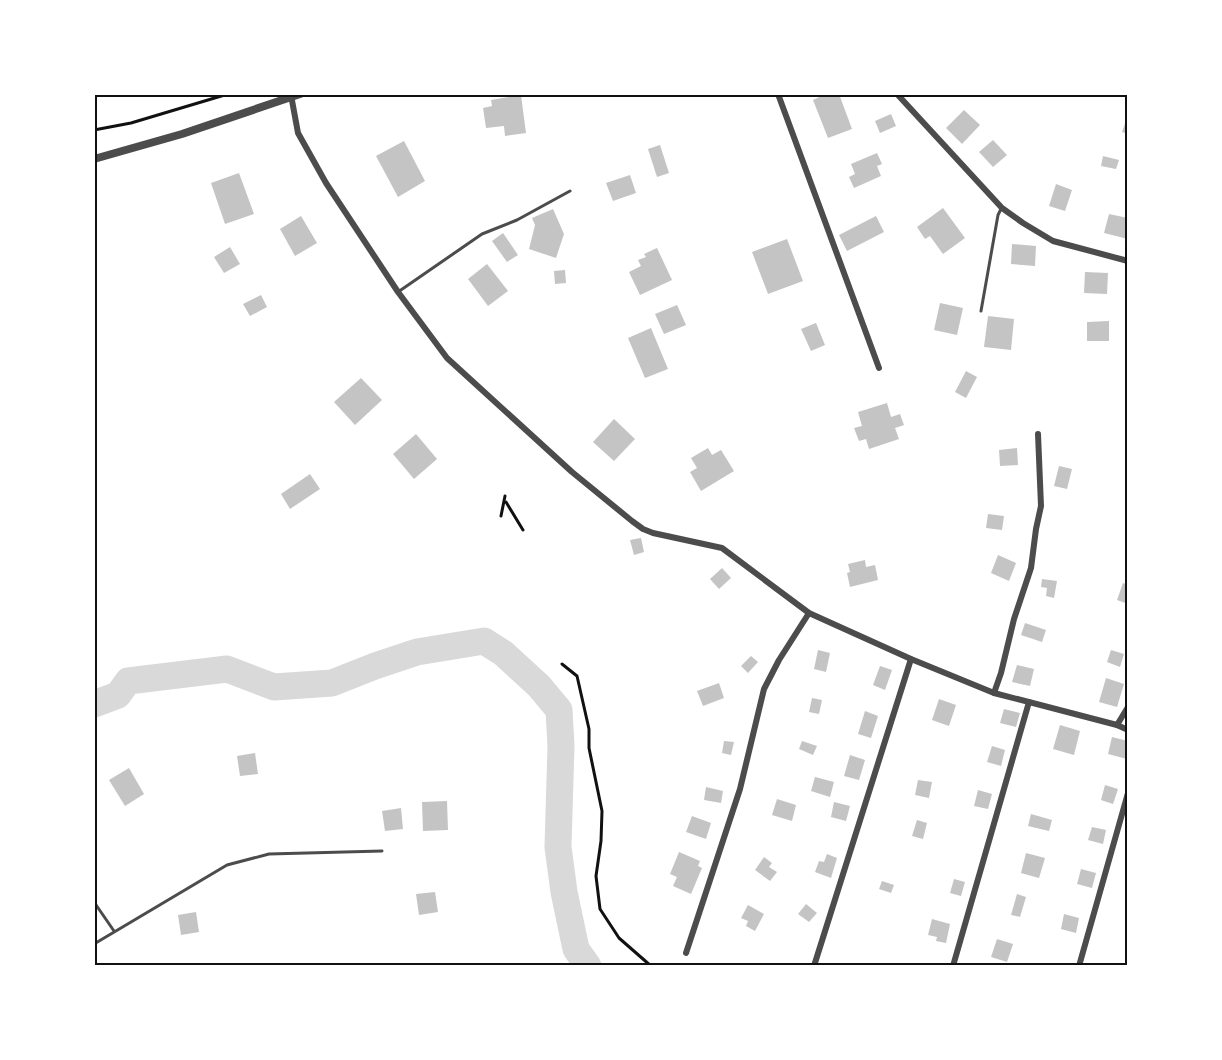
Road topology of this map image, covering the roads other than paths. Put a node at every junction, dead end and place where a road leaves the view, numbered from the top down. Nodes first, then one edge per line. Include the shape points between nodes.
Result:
1 (778, 94) edge
2 (897, 94) edge
3 (294, 95) edge
4 (94, 159) edge
5 (570, 191) dead end
6 (1002, 208) junction
7 (1128, 261) edge
8 (398, 292) junction
9 (981, 311) dead end
10 (879, 368) dead end
11 (1038, 434) dead end
12 (809, 613) junction
13 (911, 659) junction
14 (994, 693) junction
15 (1029, 702) junction
16 (1128, 707) edge
17 (1117, 725) junction
18 (1128, 730) edge
19 (1128, 793) edge
20 (382, 851) dead end
21 (94, 902) edge
22 (114, 931) junction
23 (94, 944) edge
24 (686, 953) dead end
25 (814, 966) edge
26 (953, 966) edge
27 (1079, 966) edge

1 - 10 street
2 - 6 street
3 - 4 street via 182,134
3 - 8 street via 298,133
5 - 8 lane via 482,234
6 - 7 street via 1053,241
6 - 9 lane
8 - 12 street via 459,371 632,521 653,533 722,548
11 - 14 street via 1041,506 1031,568
12 - 13 street
12 - 24 street via 764,689 740,789
13 - 14 street
13 - 25 street
14 - 15 street
15 - 17 street
15 - 26 street
16 - 17 street
17 - 18 street
19 - 27 street
20 - 22 lane via 268,854 227,865
21 - 22 lane
22 - 23 lane

